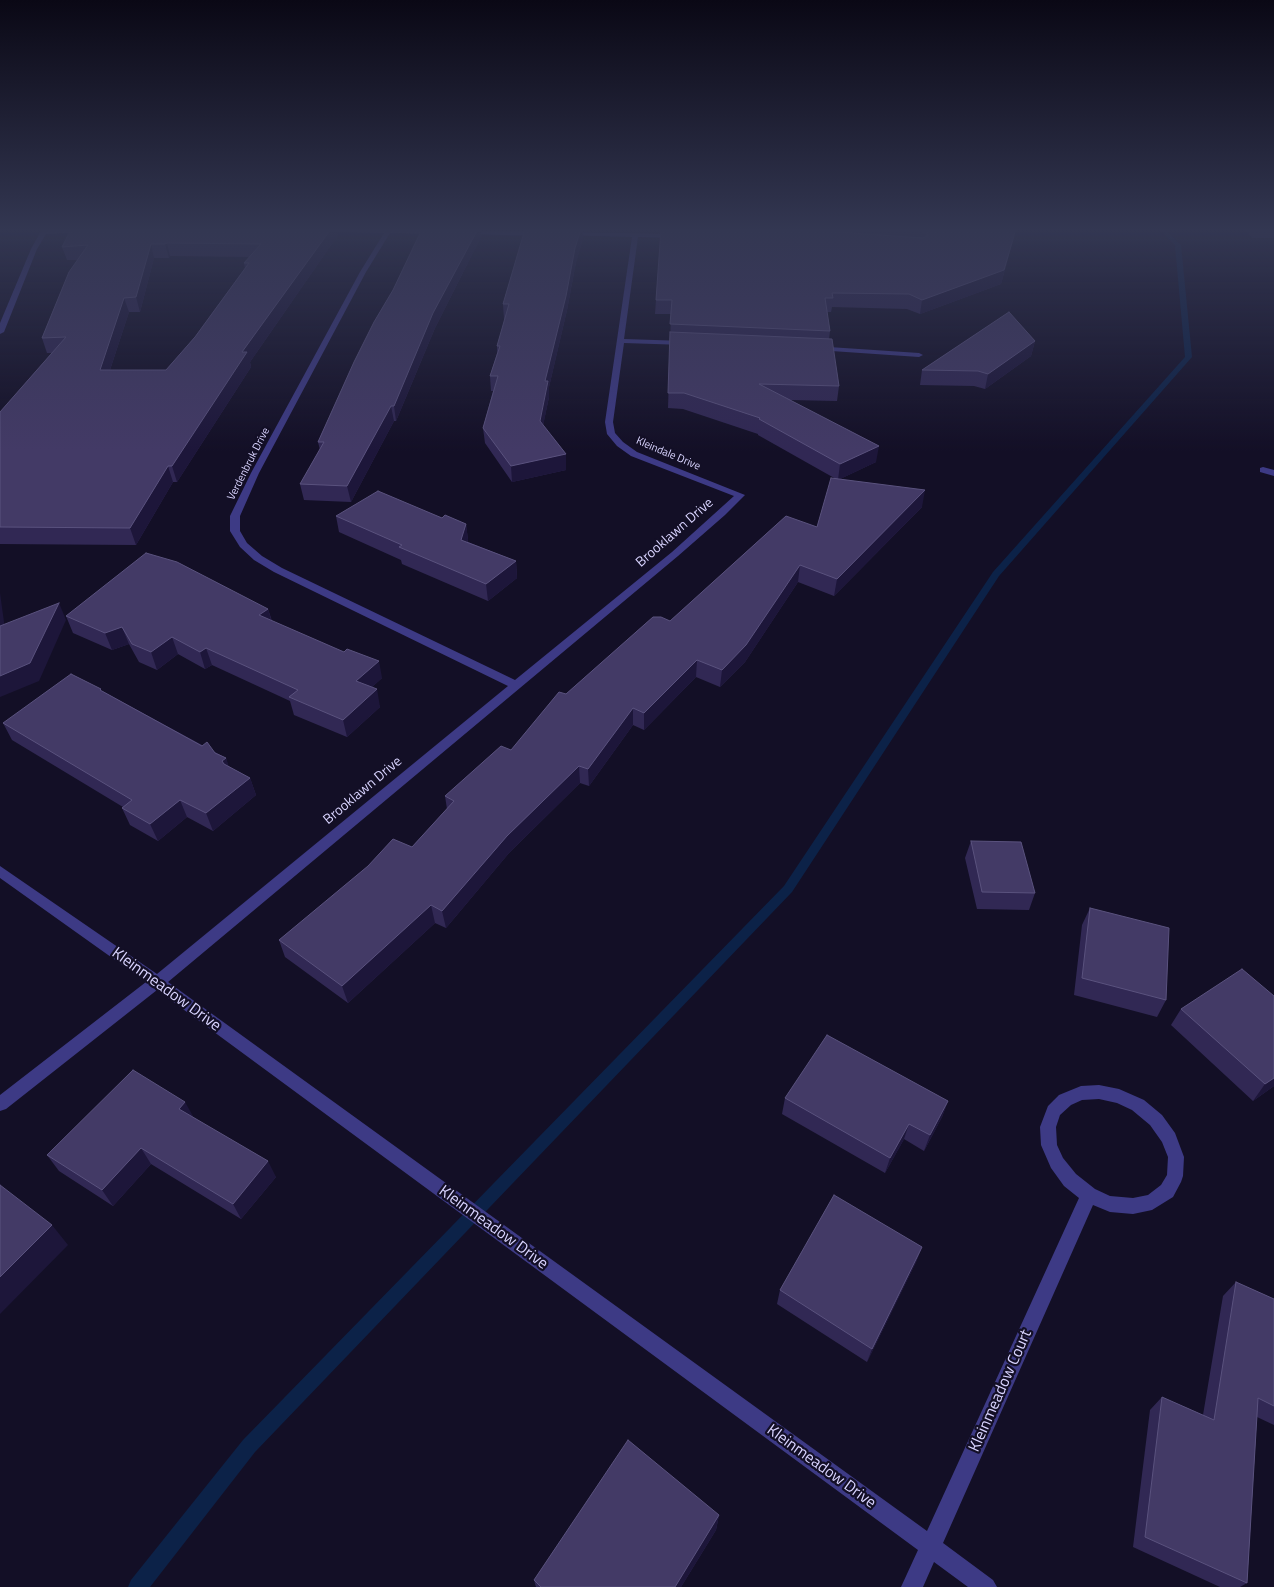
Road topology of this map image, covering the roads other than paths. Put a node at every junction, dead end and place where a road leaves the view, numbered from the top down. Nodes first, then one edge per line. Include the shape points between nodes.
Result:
1 (12, 303) edge
2 (346, 303) edge
3 (625, 303) edge
4 (0, 332) edge
5 (620, 341) junction
6 (698, 343) edge
7 (807, 347) edge
8 (919, 356) dead end
9 (1263, 470) dead end
10 (1274, 473) edge
11 (740, 495) joint
12 (515, 685) junction
13 (0, 871) edge
14 (157, 982) junction
15 (0, 1104) edge
16 (1089, 1194) junction
17 (930, 1547) junction
18 (912, 1587) edge
19 (986, 1587) edge

1 - 4 street
2 - 12 street, Verdenbruk Drive via 255,473 235,516 235,531 243,545 278,570
3 - 5 street, Kleindale Drive
5 - 6 street
5 - 11 street, Kleindale Drive via 609,422 611,434 634,454
7 - 8 street
9 - 10 street
11 - 12 street, Brooklawn Drive via 675,554
12 - 14 street, Brooklawn Drive
13 - 14 street, Kleinmeadow Drive
14 - 15 street, Brooklawn Drive
14 - 17 street, Kleinmeadow Drive
16 - 16 street via 1070,1180 1057,1163 1049,1145 1048,1127 1054,1111 1065,1100 1081,1093 1099,1092 1119,1096 1138,1105 1156,1120 1169,1138 1176,1157 1175,1176 1167,1191 1152,1202 1133,1206 1110,1204
16 - 17 street, Kleinmeadow Court
17 - 18 street, Kleinmeadow Court
17 - 19 street, Kleinmeadow Drive

